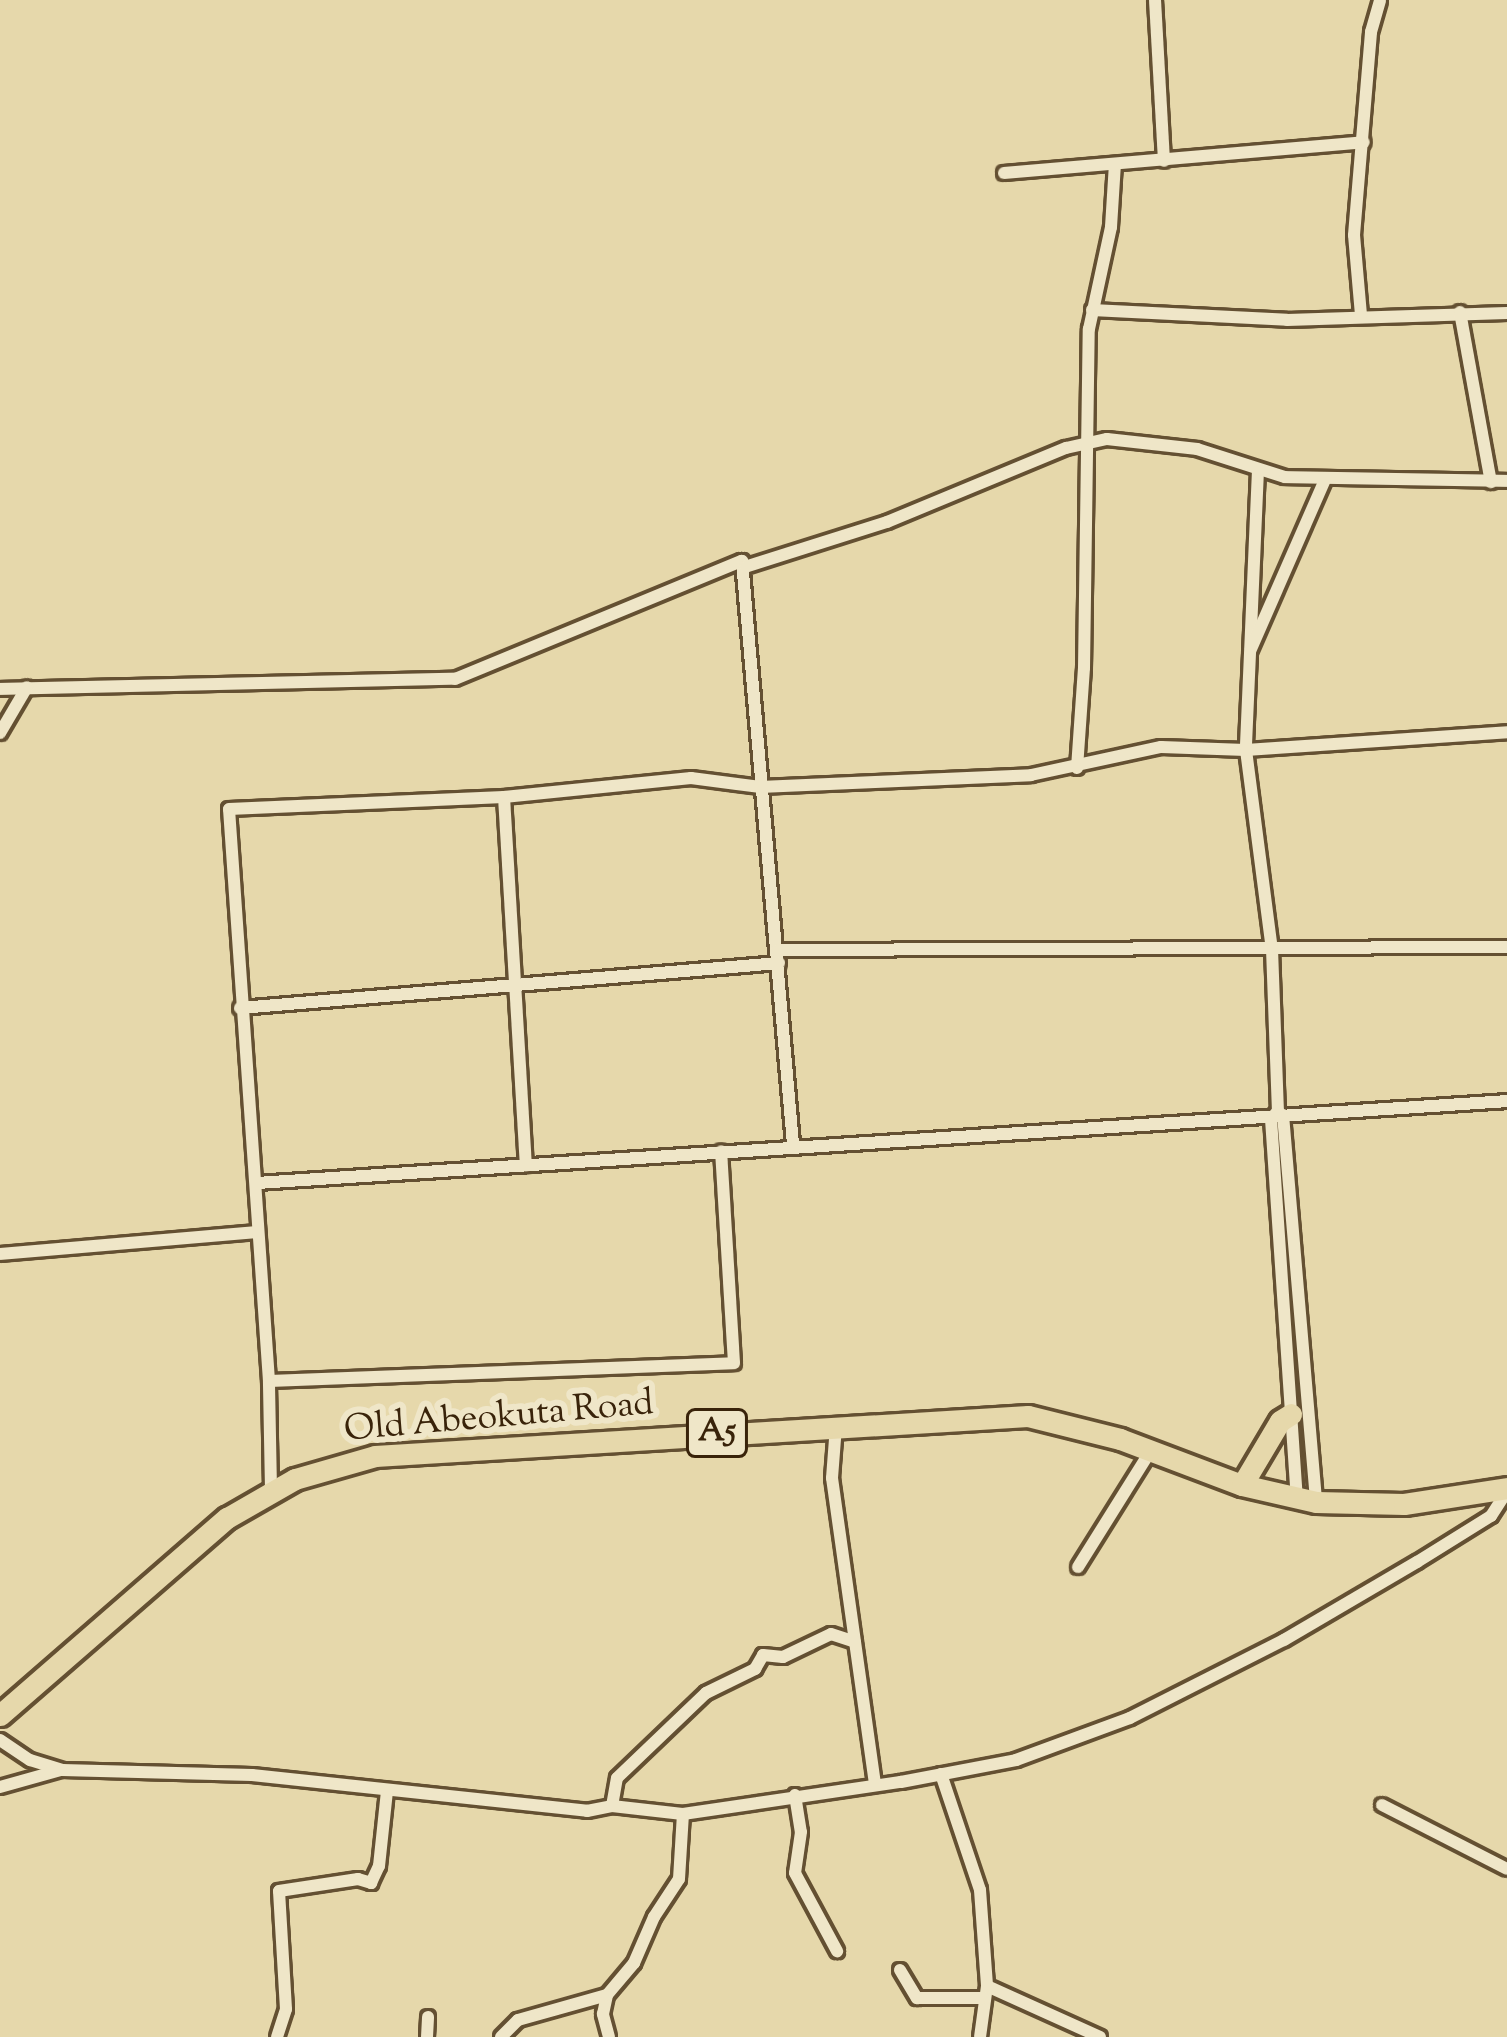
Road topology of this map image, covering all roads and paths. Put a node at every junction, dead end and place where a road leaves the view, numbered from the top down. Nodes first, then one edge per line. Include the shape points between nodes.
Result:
1 (1155, 0) edge
2 (1380, 0) edge
3 (1364, 142) junction
4 (1164, 160) junction
5 (1115, 164) junction
6 (1004, 173) dead end
7 (1092, 310) junction
8 (1460, 312) junction
9 (1507, 313) edge
10 (1361, 315) junction
11 (1086, 442) junction
12 (1258, 470) junction
13 (1325, 480) junction
14 (1491, 482) junction
15 (1507, 482) edge
16 (742, 561) junction
17 (1247, 661) junction
18 (27, 687) junction
19 (0, 689) edge
20 (1507, 732) edge
21 (0, 733) edge
22 (1246, 750) junction
23 (1077, 768) junction
24 (760, 787) junction
25 (504, 797) junction
26 (1507, 946) edge
27 (1272, 949) junction
28 (778, 956) junction
29 (514, 985) junction
30 (240, 1008) junction
31 (1507, 1101) edge
32 (1278, 1116) junction
33 (793, 1144) junction
34 (721, 1151) junction
35 (526, 1165) junction
36 (256, 1183) junction
37 (257, 1232) junction
38 (0, 1254) edge
39 (269, 1381) junction
40 (1301, 1414) junction
41 (836, 1426) junction
42 (1151, 1450) junction
43 (1243, 1485) junction
44 (271, 1489) junction
45 (1507, 1490) edge
46 (1307, 1500) junction
47 (1078, 1567) dead end
48 (856, 1643) junction
49 (0, 1715) edge
50 (0, 1740) edge
51 (62, 1770) junction
52 (941, 1774) junction
53 (875, 1785) junction
54 (0, 1787) edge
55 (388, 1791) junction
56 (795, 1795) junction
57 (1382, 1804) dead end
58 (611, 1806) junction
59 (683, 1814) junction
60 (1507, 1869) edge
61 (838, 1951) dead end
62 (900, 1970) dead end
63 (985, 1992) junction
64 (607, 1995) junction
65 (428, 2018) dead end
66 (277, 2037) edge
67 (427, 2037) edge
68 (501, 2037) edge
69 (609, 2037) edge
70 (980, 2037) edge
71 (1100, 2037) edge

1 - 4 street
2 - 3 street
3 - 4 street
3 - 10 street via 1354,236
4 - 5 street
5 - 6 street
5 - 7 street
7 - 10 street via 1253,320
7 - 11 street
8 - 9 street
8 - 10 street
8 - 14 street
11 - 12 street via 1176,445
11 - 16 street via 887,522 745,567
11 - 23 street
12 - 13 street
12 - 17 street
13 - 14 street
13 - 17 street
14 - 15 street
16 - 18 street via 455,679
16 - 24 street
17 - 22 street
18 - 19 street
18 - 21 street
20 - 22 street
22 - 23 street via 1161,747
22 - 27 street
23 - 24 street
24 - 25 street via 691,778
24 - 28 street
25 - 29 street
25 - 30 street via 229,809
26 - 27 street
27 - 28 street
27 - 32 street
28 - 29 street
28 - 33 street
29 - 30 street
29 - 35 street
30 - 36 street
31 - 32 street
32 - 33 street
32 - 40 street
33 - 34 street
34 - 35 street
34 - 39 street via 734,1363
35 - 36 street
36 - 37 street
37 - 38 street
37 - 39 street
39 - 44 street
40 - 43 highway via 1280,1421
40 - 46 street
41 - 42 highway, Old Abeokuta Road / A5 via 1028,1416
41 - 44 highway, Old Abeokuta Road / A5 via 375,1456
41 - 48 street via 832,1478
42 - 43 highway, Old Abeokuta Road / A5
42 - 47 street
43 - 46 highway, Old Abeokuta Road / A5
44 - 49 highway, Old Abeokuta Road / A5 via 195,1544
45 - 46 highway, Old Abeokuta Road / A5 via 1404,1504
45 - 52 street via 1491,1516 1208,1681 1016,1760
48 - 53 street
48 - 58 street via 831,1634 782,1657 764,1655 754,1669 706,1694 617,1778
50 - 51 street
51 - 54 street
51 - 55 street via 252,1775
52 - 53 street
52 - 63 street via 973,1858
53 - 56 street
55 - 58 street via 587,1811
55 - 66 street via 370,1883 279,1891 286,2009
56 - 59 street
56 - 61 street via 795,1873
57 - 60 street
58 - 59 street
59 - 64 street via 680,1879
62 - 63 street via 917,1998
63 - 70 street
63 - 71 street
64 - 68 street via 518,2020
64 - 69 street
65 - 67 street

